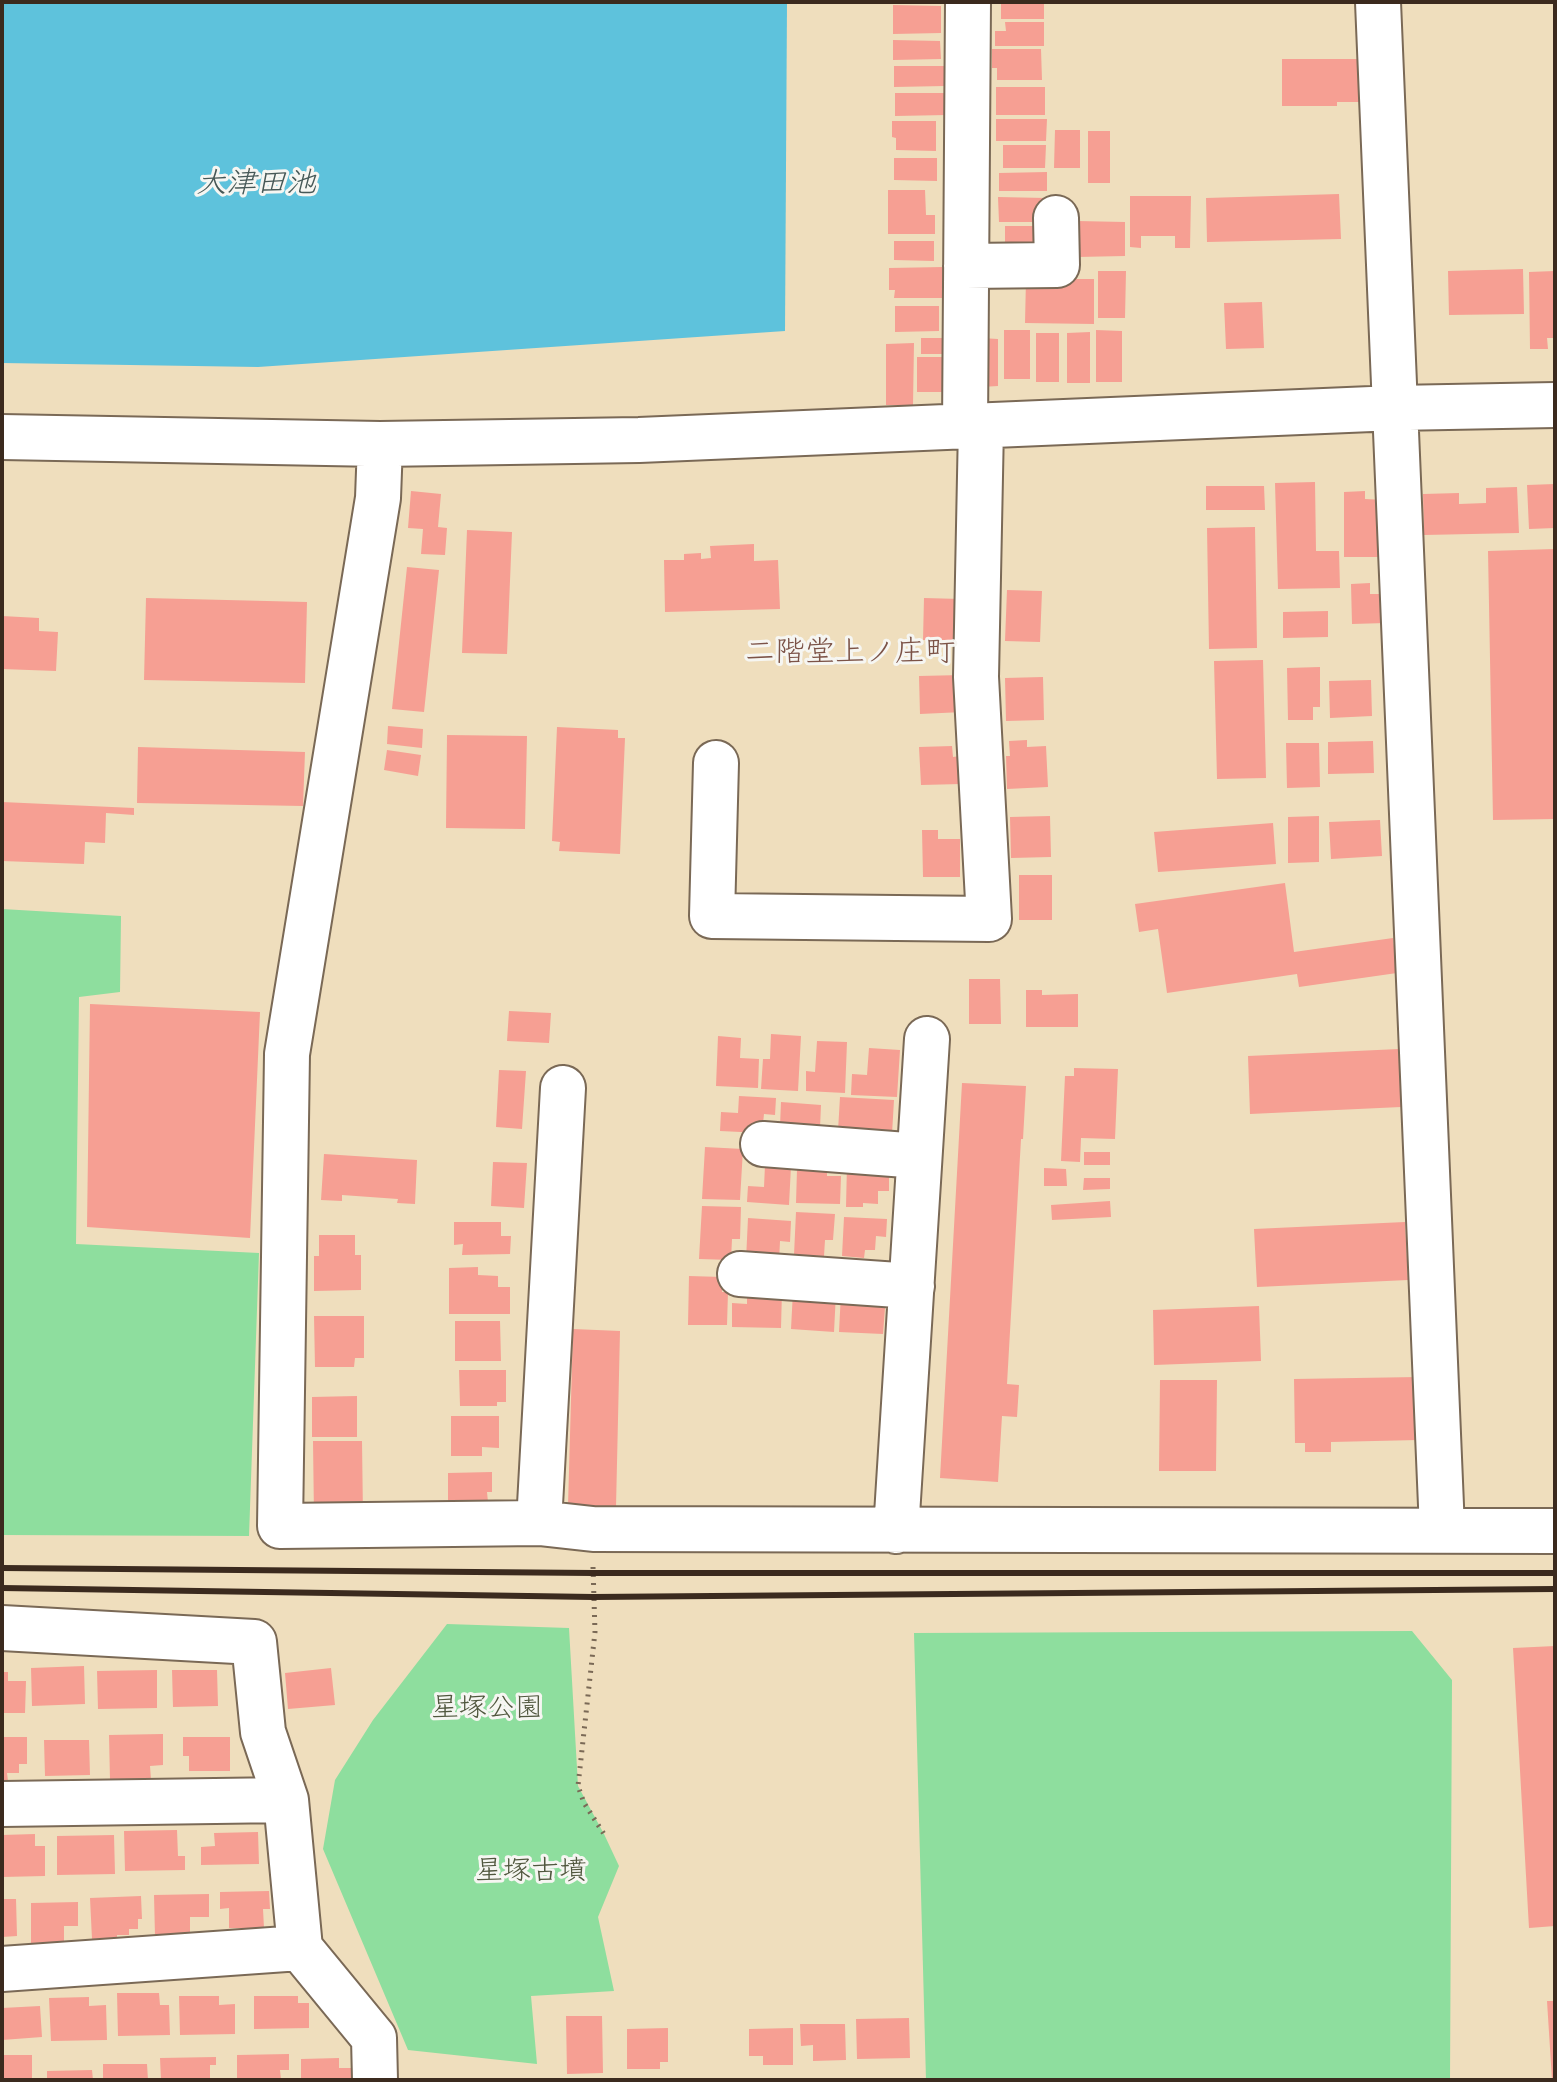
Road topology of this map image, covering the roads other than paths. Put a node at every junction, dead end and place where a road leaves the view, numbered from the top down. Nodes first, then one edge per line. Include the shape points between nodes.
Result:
1 (968, 2) edge
2 (1378, 2) edge
3 (1056, 218) dead end
4 (966, 266) junction
5 (1555, 405) edge
6 (1395, 408) junction
7 (973, 426) junction
8 (2, 437) edge
9 (380, 444) junction
10 (716, 763) dead end
11 (927, 1039) dead end
12 (563, 1088) dead end
13 (763, 1144) dead end
14 (919, 1156) junction
15 (740, 1274) dead end
16 (912, 1286) junction
17 (539, 1523) junction
18 (1442, 1529) junction
19 (896, 1531) junction
20 (1555, 1531) edge
21 (2, 1628) edge
22 (286, 1800) junction
23 (2, 1804) edge
24 (300, 1948) junction
25 (2, 1969) edge
26 (375, 2080) edge

1 - 4 street
2 - 6 street
3 - 4 street via 1057,265
4 - 7 street
5 - 6 street
6 - 7 street
6 - 18 street
7 - 9 street
7 - 10 street via 976,677 989,919 712,916
8 - 9 street
9 - 17 street via 378,498 287,1054 280,1526
11 - 14 street
12 - 17 street
13 - 14 street
14 - 16 street
15 - 16 street
16 - 19 street
17 - 19 street via 593,1529
18 - 19 street
18 - 20 street
21 - 22 street via 254,1642 263,1732
22 - 23 street
22 - 24 street
24 - 25 street
24 - 26 street via 374,2038

